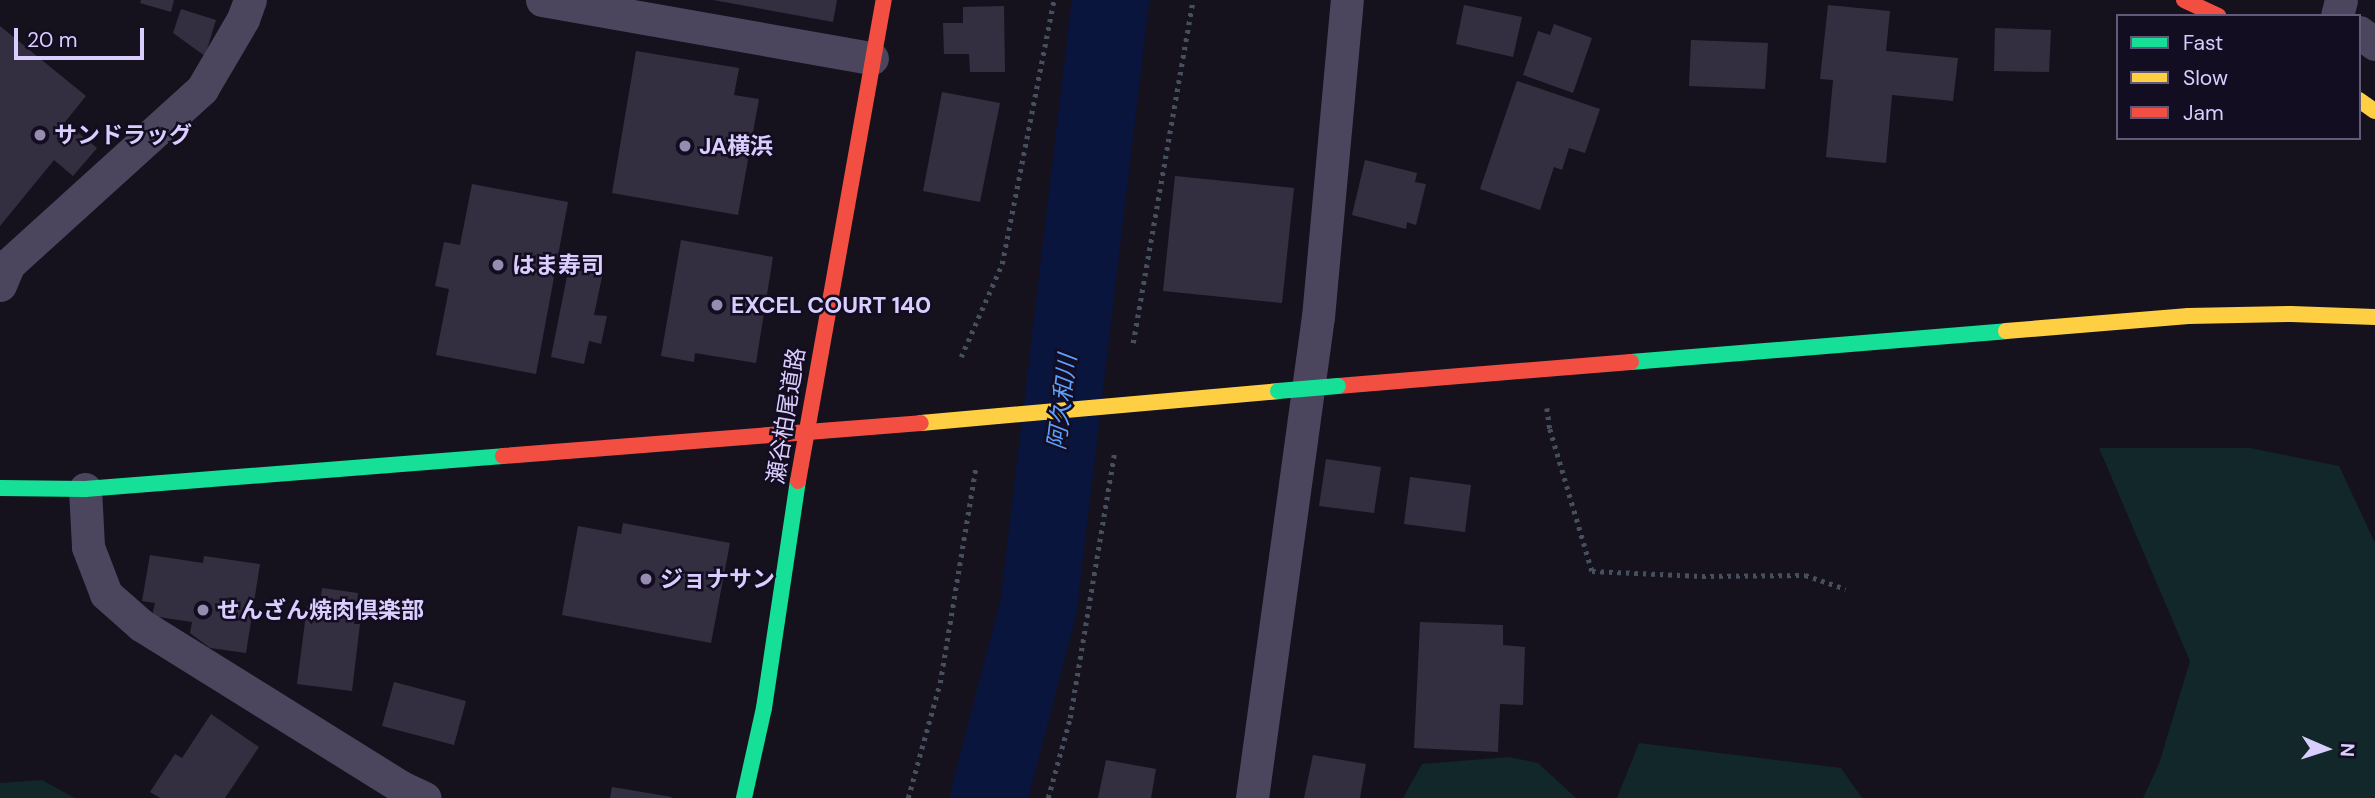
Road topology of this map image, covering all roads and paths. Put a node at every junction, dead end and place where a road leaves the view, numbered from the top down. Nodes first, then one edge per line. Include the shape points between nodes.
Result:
1 (250, 0) edge
2 (542, 0) edge
3 (884, 0) edge
4 (1054, 0) edge
5 (1193, 0) edge
6 (1347, 0) edge
7 (2184, 0) edge
8 (2214, 14) edge
9 (872, 58) junction
10 (0, 285) edge
11 (2375, 317) edge
12 (1133, 343) dead end
13 (961, 356) dead end
14 (1541, 369) junction
15 (805, 433) junction
16 (1114, 455) dead end
17 (976, 466) dead end
18 (0, 488) edge
19 (85, 489) junction
20 (1846, 589) dead end
21 (425, 798) edge
22 (744, 798) edge
23 (908, 798) edge
24 (1048, 798) edge
25 (1252, 798) edge

1 - 10 street via 202,89 9,264
2 - 9 street
3 - 9 street, 瀬谷柏尾道路
4 - 13 path via 1002,264
5 - 12 path
6 - 25 street via 1318,317
7 - 8 street
9 - 15 street, 瀬谷柏尾道路
11 - 14 street via 2188,316
14 - 15 street, bridge
14 - 20 path via 1550,429 1592,570 1805,575
15 - 19 street
15 - 22 street, 瀬谷柏尾道路 via 764,708
16 - 24 path via 1070,718
17 - 23 path via 940,683
18 - 19 street
19 - 21 street via 88,547 106,594 141,625

